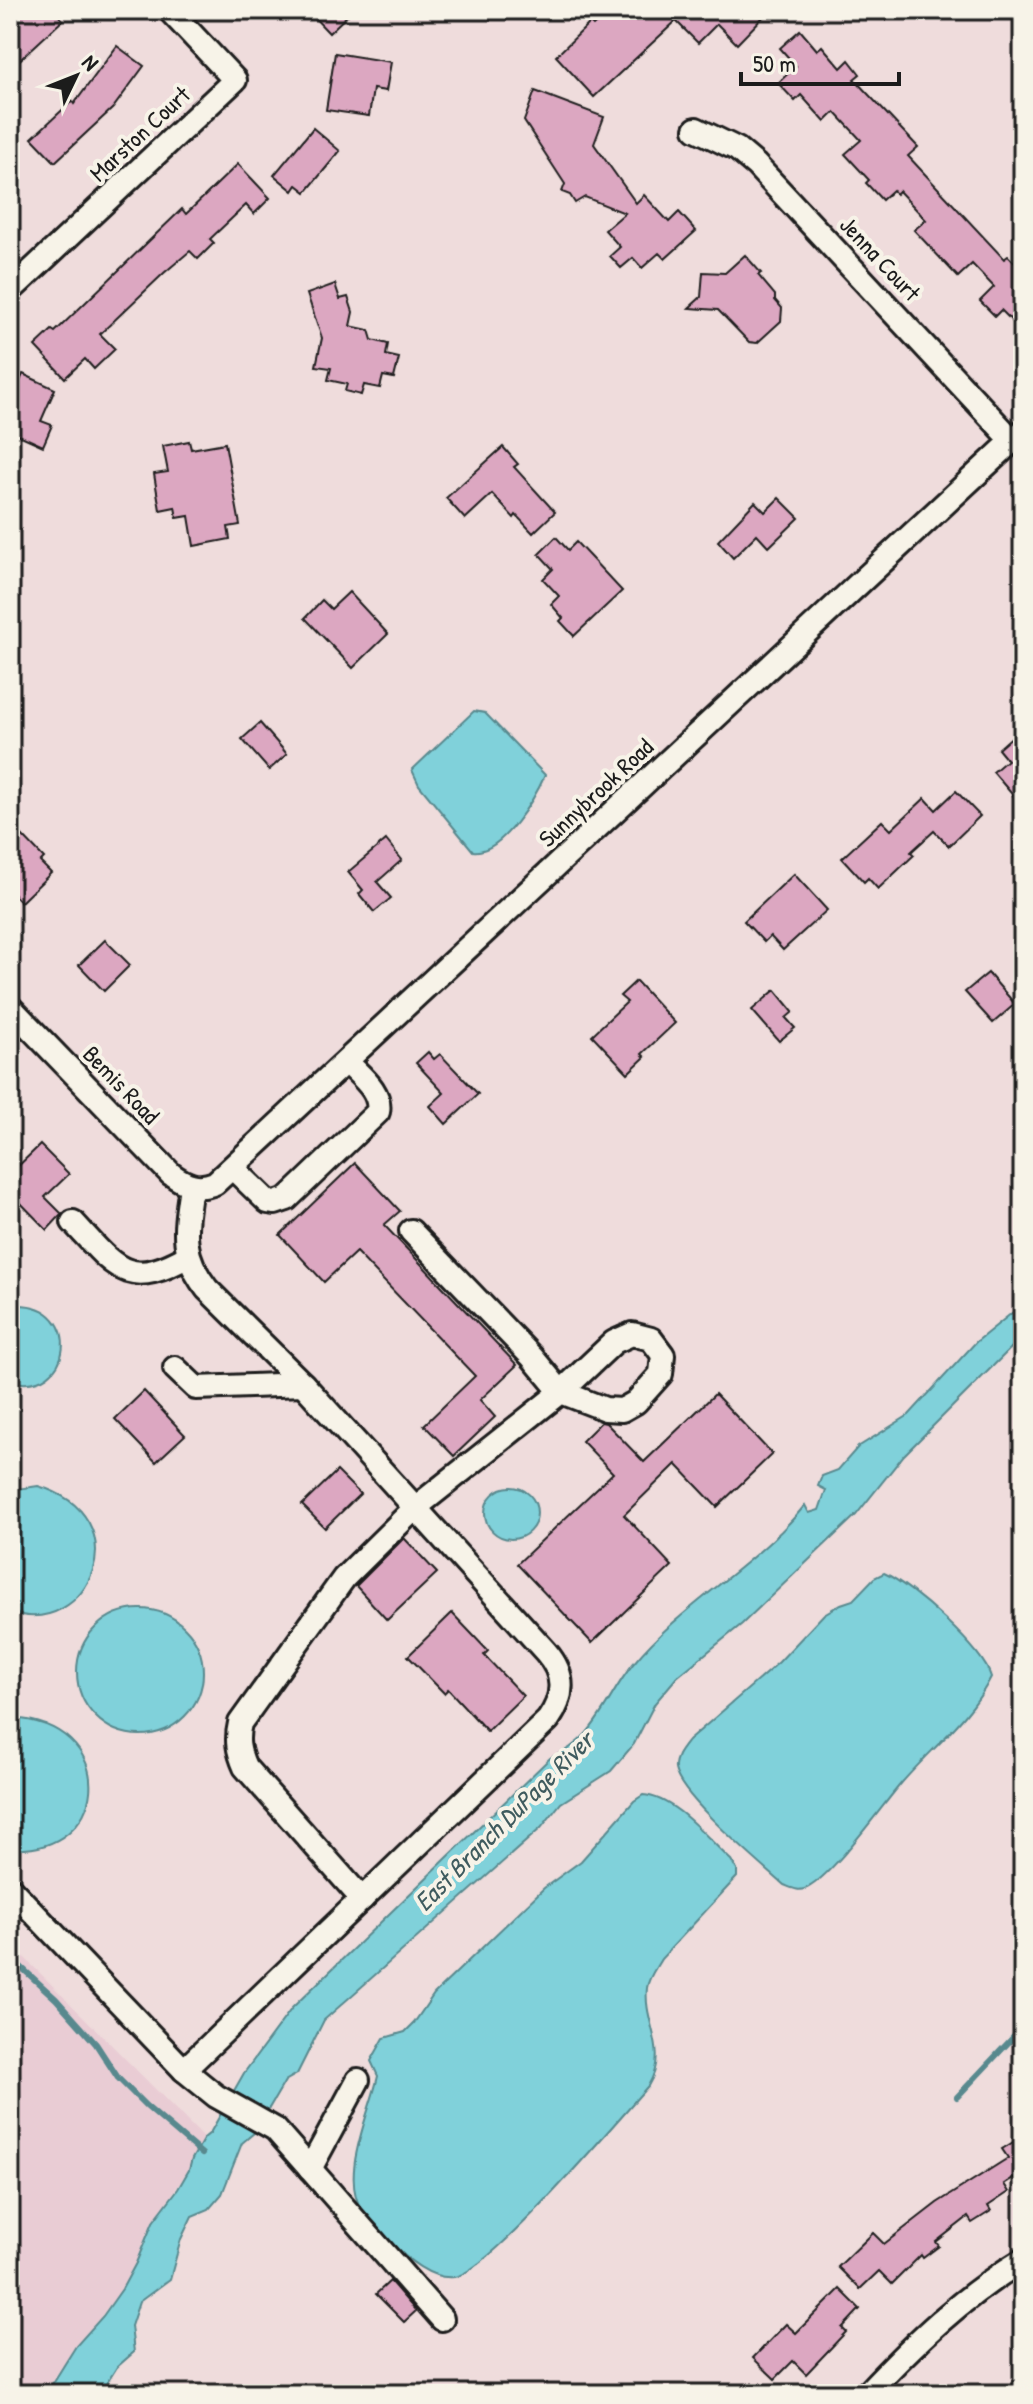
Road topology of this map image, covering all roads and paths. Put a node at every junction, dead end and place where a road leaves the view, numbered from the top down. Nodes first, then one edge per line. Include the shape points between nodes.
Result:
1 (169, 10) edge
2 (696, 129) dead end
3 (10, 291) edge
4 (1018, 436) edge
5 (10, 1007) edge
6 (347, 1062) junction
7 (233, 1168) junction
8 (196, 1186) junction
9 (73, 1222) dead end
10 (411, 1231) dead end
11 (188, 1256) junction
12 (175, 1368) dead end
13 (303, 1384) junction
14 (415, 1508) junction
15 (10, 1888) edge
16 (362, 1899) junction
17 (184, 2070) junction
18 (358, 2080) dead end
19 (310, 2169) junction
20 (1023, 2260) edge
21 (442, 2319) dead end
22 (866, 2394) edge

1 - 3 street, Marston Court via 235,80
2 - 4 street, Jenna Court via 756,165
4 - 6 street, Sunnybrook Road
5 - 8 street, Bemis Road via 171,1174
6 - 7 street, Sunnybrook Road
6 - 7 street via 376,1092 378,1112 287,1199 268,1202
7 - 8 street, Sunnybrook Road via 215,1183
8 - 11 street via 184,1237
9 - 11 street via 109,1260 135,1274 164,1270
10 - 14 street via 561,1392
11 - 13 street via 207,1289
12 - 13 street via 196,1388
13 - 14 street
14 - 16 street via 344,1578 248,1710 237,1738 245,1767
14 - 16 street via 555,1663 562,1693 548,1720
15 - 17 street
16 - 17 street
17 - 19 street via 216,2096 275,2129
18 - 19 street
19 - 21 street
20 - 22 street via 954,2308

